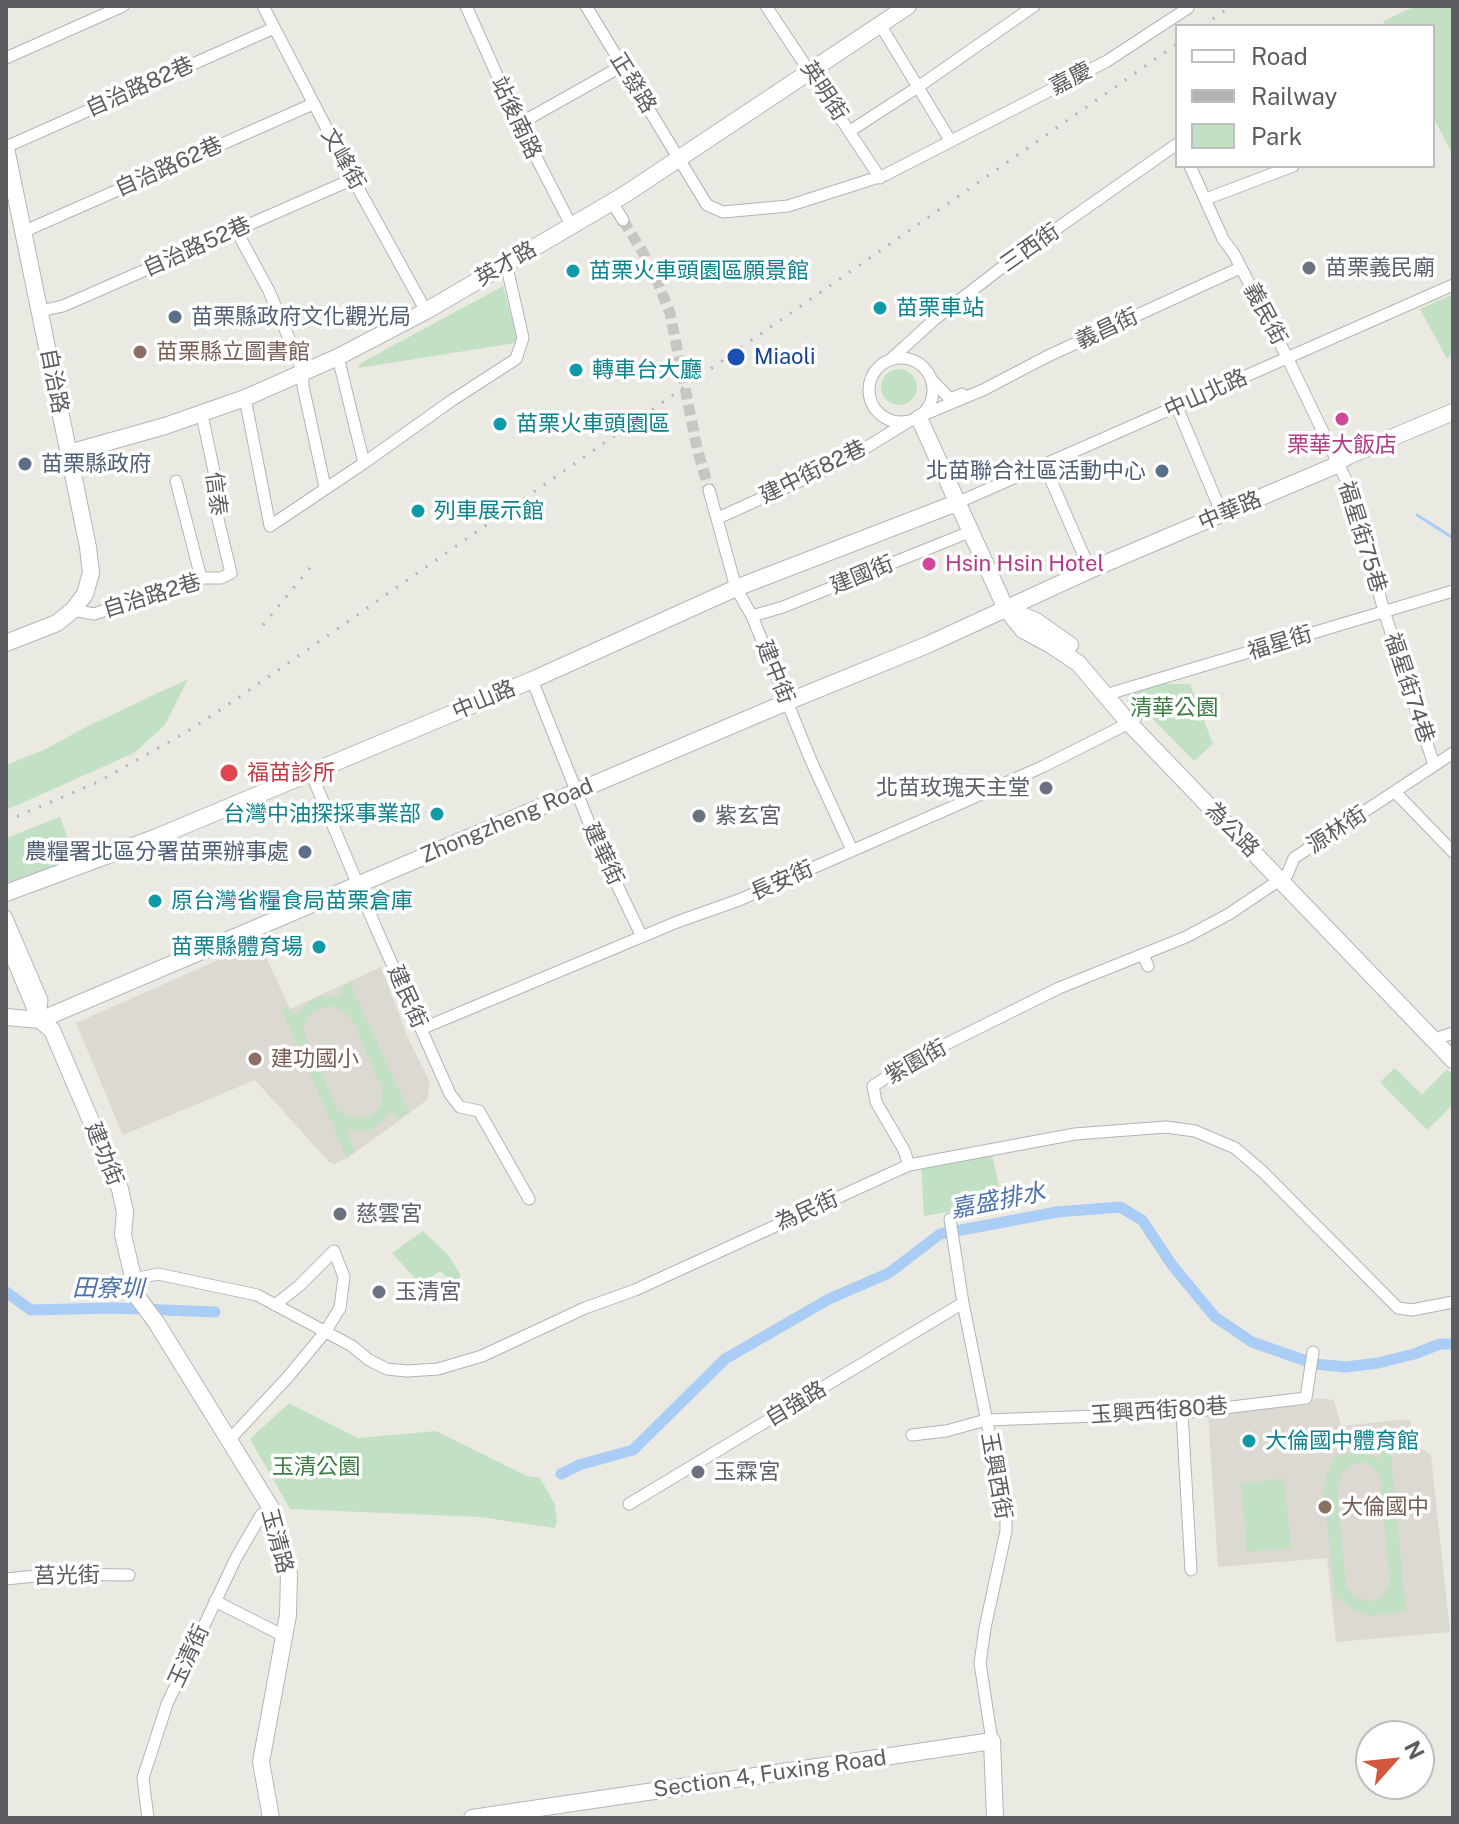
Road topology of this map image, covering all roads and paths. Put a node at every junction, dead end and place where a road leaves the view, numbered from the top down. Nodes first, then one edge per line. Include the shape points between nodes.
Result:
1 (123, 6) edge
2 (263, 6) edge
3 (466, 6) edge
4 (586, 6) edge
5 (766, 6) edge
6 (908, 6) edge
7 (1034, 6) edge
8 (1187, 7) edge
9 (881, 26) junction
10 (274, 28) junction
11 (6, 58) edge
12 (622, 66) junction
13 (810, 71) junction
14 (918, 87) junction
15 (313, 104) junction
16 (519, 124) junction
17 (850, 131) junction
18 (950, 140) junction
19 (1175, 145) edge
20 (6, 147) edge
21 (680, 159) junction
22 (1191, 168) edge
23 (1288, 168) edge
24 (880, 178) junction
25 (353, 179) junction
26 (12, 196) edge
27 (1206, 199) junction
28 (612, 202) junction
29 (623, 220) tunnel mouth
30 (572, 227) junction
31 (236, 230) junction
32 (25, 231) junction
33 (506, 263) junction
34 (1240, 268) junction
35 (1453, 285) edge
36 (40, 311) junction
37 (426, 311) junction
38 (338, 357) junction
39 (1287, 357) junction
40 (890, 360) junction
41 (303, 372) junction
42 (932, 380) junction
43 (974, 394) junction
44 (245, 398) junction
45 (1177, 407) junction
46 (1453, 412) edge
47 (202, 415) junction
48 (916, 418) junction
49 (69, 453) junction
50 (364, 463) junction
51 (1044, 464) junction
52 (1339, 464) junction
53 (176, 481) dead end
54 (325, 487) junction
55 (709, 490) tunnel mouth
56 (959, 502) junction
57 (1222, 514) junction
58 (718, 518) junction
59 (972, 531) junction
60 (1090, 570) junction
61 (231, 573) joint
62 (201, 578) junction
63 (736, 588) junction
64 (1453, 591) edge
65 (1006, 609) junction
66 (73, 610) junction
67 (1384, 611) junction
68 (752, 616) junction
69 (6, 643) edge
70 (532, 680) junction
71 (1111, 695) junction
72 (787, 702) junction
73 (1132, 720) junction
74 (1453, 753) edge
75 (1434, 765) junction
76 (311, 773) junction
77 (1395, 792) junction
78 (576, 793) junction
79 (852, 850) junction
80 (1453, 852) edge
81 (1284, 878) junction
82 (358, 885) junction
83 (6, 893) edge
84 (6, 916) edge
85 (642, 937) junction
86 (6, 938) edge
87 (6, 959) edge
88 (1038, 999) joint
89 (6, 1017) edge
90 (40, 1020) junction
91 (421, 1029) junction
92 (1446, 1041) edge
93 (1453, 1060) edge
94 (909, 1165) junction
95 (529, 1199) dead end
96 (950, 1219) dead end
97 (133, 1279) junction
98 (138, 1298) joint
99 (1453, 1302) edge
100 (963, 1303) junction
101 (275, 1305) junction
102 (325, 1332) junction
103 (1313, 1352) dead end
104 (1182, 1413) junction
105 (986, 1420) junction
106 (912, 1435) dead end
107 (230, 1439) junction
108 (629, 1504) dead end
109 (271, 1508) junction
110 (1191, 1570) dead end
111 (129, 1575) dead end
112 (6, 1579) edge
113 (215, 1601) junction
114 (282, 1635) junction
115 (992, 1741) junction
116 (148, 1818) edge
117 (271, 1818) edge
118 (472, 1818) edge
119 (995, 1818) edge

1 - 11 street
2 - 10 street, 文峰街
3 - 16 street, 站後南路
4 - 12 street, 正發路
5 - 13 street, 英明街
6 - 9 street, 英才路
7 - 14 street
8 - 18 street, 嘉慶 via 1107,61
9 - 13 street, 英才路
9 - 14 street
10 - 15 street, 文峰街
10 - 20 street, 自治路82巷
12 - 16 street
12 - 21 street, 正發路
13 - 17 street, 英明街
13 - 21 street, 英才路
14 - 17 street
14 - 18 street
15 - 25 street, 文峰街
15 - 32 street, 自治路62巷
16 - 30 street, 站後南路
17 - 24 street, 英明街
18 - 24 street, 嘉慶
19 - 40 street, 三西街 via 1005,265
20 - 26 street, 自治路
21 - 24 street, 正發路 via 707,205 723,212 788,206
21 - 28 street, 英才路
22 - 27 street, 義民街
23 - 27 street
25 - 31 street, 自治路52巷
25 - 37 street, 文峰街
26 - 32 street, 自治路
27 - 34 street, 義民街
28 - 29 street
28 - 30 street, 英才路
30 - 33 street, 英才路
31 - 36 street, 自治路52巷 via 63,306
31 - 41 street
32 - 36 street, 自治路
33 - 37 street, 英才路
33 - 50 street via 523,338 516,359
34 - 39 street, 義民街
34 - 43 street, 義昌街
35 - 39 street, 中山北路
36 - 49 street, 自治路
37 - 38 street, 英才路
38 - 41 street, 英才路
38 - 50 street
39 - 45 street, 中山北路
39 - 52 street, 義民街
40 - 42 street via 910,359
40 - 48 street via 873,374 869,394 886,419
41 - 44 street, 英才路
41 - 54 street
42 - 43 street via 950,399
42 - 48 street via 932,399
43 - 48 street, 義昌街
44 - 47 street, 英才路
44 - 54 street, 信泰 via 270,526
45 - 51 street, 中山北路
45 - 57 street
46 - 52 street, 中華路
47 - 49 street, 英才路
47 - 61 street, 信泰 via 215,476 211,490
48 - 56 street
48 - 58 street, 建中街82巷 via 844,461
49 - 66 street, 自治路 via 91,573
50 - 54 street
51 - 56 street, 中山北路
51 - 60 street
52 - 57 street, 中華路
52 - 67 street, 福星街75巷
53 - 62 street
55 - 58 street, 建中街
56 - 59 street
56 - 63 street, 中山路
57 - 60 street, 中華路
58 - 63 street, 建中街
59 - 65 street
59 - 68 street, 建國街
60 - 65 street, 中華路
61 - 62 street, 自治路2巷
62 - 66 street, 自治路2巷 via 94,614
63 - 68 street, 建中街
63 - 70 street, 中山路
64 - 67 street, 福星街
65 - 71 street, 為公路 via 1065,641
65 - 72 street, Zhongzheng Road
66 - 69 street via 57,623
67 - 71 street, 福星街
67 - 75 street, 福星街74巷
68 - 72 street, 建中街
70 - 76 street, 中山路
70 - 78 street, 建華街
71 - 73 street, 為公路
72 - 78 street, Zhongzheng Road
72 - 79 street, 建中街
73 - 79 street, 長安街 via 1044,766
73 - 81 street, 為公路
74 - 75 street, 源林街
75 - 77 street, 源林街
76 - 82 street, 建民街
76 - 83 street, 中山路
77 - 80 street
77 - 81 street, 源林街 via 1294,858
78 - 82 street, Zhongzheng Road
78 - 85 street, 建華街
79 - 85 street, 長安街
81 - 88 street, 源林街 via 1146,961
81 - 92 street, 為公路
82 - 90 street, Zhongzheng Road
82 - 91 street, 建民街
84 - 90 street via 42,1000
85 - 91 street, 長安街
86 - 90 street, 建功街
87 - 90 street via 27,1008
88 - 94 street, 紫園街 via 873,1086
89 - 90 street, Zhongzheng Road
90 - 97 street, 建功街 via 52,1030 120,1189
91 - 95 street, 建民街 via 450,1094 460,1107 479,1111
92 - 93 street, 為公路
94 - 99 street, 為民街 via 1075,1134 1166,1127 1195,1131 1235,1148 1263,1172 1398,1308
94 - 102 street, 為民街 via 635,1290 482,1356 438,1369 387,1369
96 - 100 street, 玉興西街
97 - 98 street, 建功街
97 - 101 street, 為民街 via 158,1274 257,1295
98 - 107 street, 玉清路
100 - 105 street, 玉興西街
100 - 108 street, 自強路
101 - 102 street, 為民街
101 - 102 street via 334,1251 344,1291
102 - 107 street
103 - 104 street, 玉興西街80巷 via 1306,1398
104 - 105 street, 玉興西街80巷
104 - 110 street
105 - 106 street, 玉興西街80巷
105 - 115 street, 玉興西街 via 1006,1516 980,1663
107 - 109 street, 玉清路
109 - 113 street, 玉清街 via 261,1515
109 - 114 street, 玉清路 via 289,1574
111 - 112 street, 莒光街
113 - 114 street
113 - 116 street, 玉清街 via 167,1704 143,1778
114 - 117 street, 玉清路 via 261,1762
115 - 118 street, Section 4, Fuxing Road
115 - 119 street

